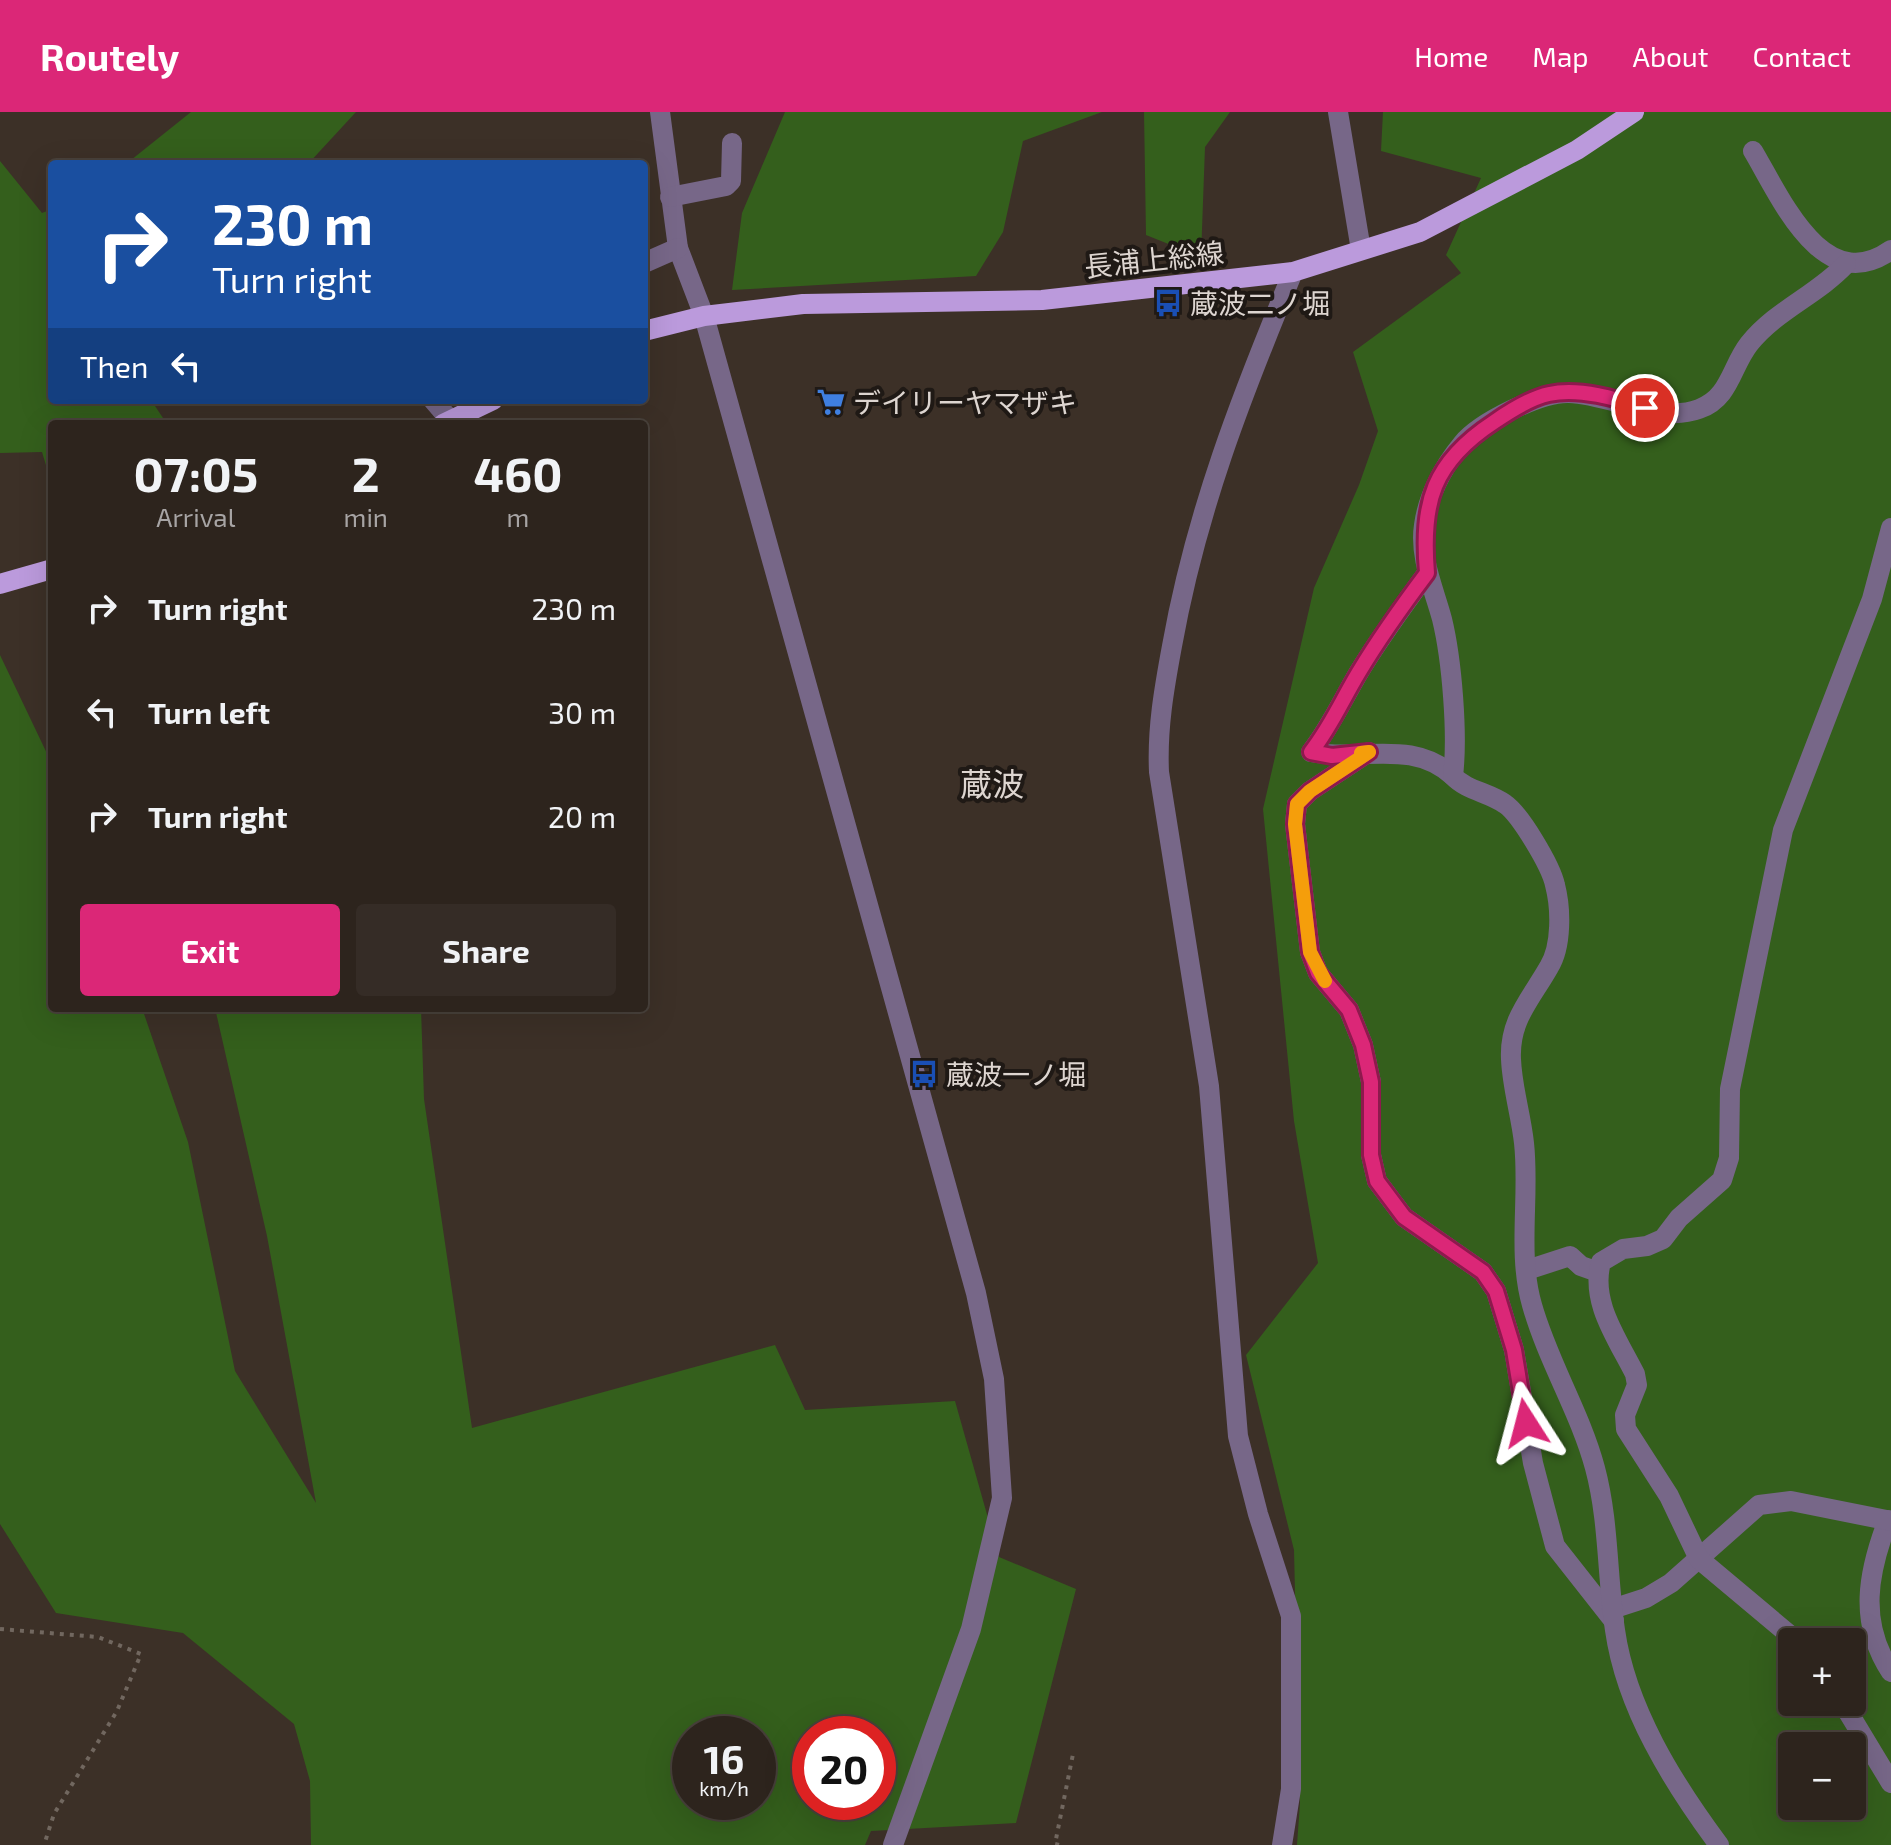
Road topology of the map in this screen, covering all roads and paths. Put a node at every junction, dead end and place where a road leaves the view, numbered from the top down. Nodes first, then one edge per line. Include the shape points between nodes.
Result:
1 (660, 112) edge
2 (1338, 112) edge
3 (1634, 112) edge
4 (732, 143) dead end
5 (1753, 151) dead end
6 (670, 197) junction
7 (678, 248) junction
8 (1361, 250) junction
9 (1891, 250) edge
10 (648, 261) edge
11 (1846, 264) junction
12 (1293, 272) junction
13 (704, 316) junction
14 (648, 330) edge
15 (485, 404) edge
16 (451, 420) edge
17 (1891, 528) edge
18 (48, 570) edge
19 (1427, 573) junction
20 (0, 584) edge
21 (1369, 752) junction
22 (1453, 776) junction
23 (1527, 1270) junction
24 (1598, 1272) junction
25 (1889, 1521) edge
26 (1699, 1559) junction
27 (1613, 1615) junction
28 (1781, 1628) edge
29 (0, 1629) edge
30 (1891, 1672) edge
31 (1850, 1716) edge
32 (1073, 1754) dead end
33 (1891, 1783) edge
34 (44, 1845) edge
35 (893, 1845) edge
36 (1059, 1845) edge
37 (1282, 1845) edge
38 (1719, 1845) edge

1 - 6 street
2 - 8 street
3 - 8 main road, 長浦上総線 via 1577,150 1420,232
4 - 6 street via 731,181 726,186
5 - 11 street via 1797,223 1823,252
6 - 7 street
7 - 10 street
7 - 13 street
8 - 12 main road, 長浦上総線
9 - 11 street via 1880,258
11 - 19 street via 1770,322 1747,346 1728,386 1697,410 1671,413 1620,400 1548,394 1464,441 1429,502 1423,528
12 - 13 main road, 長浦上総線 via 1042,300 803,304
12 - 37 street via 1232,419 1184,578 1157,729 1159,772 1209,1086 1238,1436 1291,1616 1291,1789
13 - 14 main road, 長浦上総線
13 - 35 street via 976,1293 994,1379 1002,1498 971,1629
15 - 16 main road
17 - 24 street via 1872,599 1783,830 1730,1089 1729,1158 1722,1180 1663,1239 1623,1249 1601,1262
18 - 20 main road
19 - 21 street via 1311,752
19 - 22 street via 1442,622 1456,749
21 - 22 street via 1401,752 1437,761
21 - 27 street via 1297,804 1310,952 1318,973 1349,1010 1363,1045 1371,1082 1371,1155 1377,1181 1404,1217 1483,1272 1496,1291 1514,1350 1533,1463 1555,1546
22 - 23 street via 1518,814 1556,890 1558,944 1511,1034 1524,1143
23 - 24 street via 1570,1256
23 - 27 street via 1531,1302 1550,1358 1595,1468
24 - 26 street via 1595,1283 1603,1309 1637,1385 1625,1415 1626,1429 1669,1496
25 - 26 street via 1791,1501 1759,1505
25 - 30 street via 1871,1563 1867,1593 1872,1628
26 - 27 street via 1671,1583
26 - 28 street
27 - 38 street via 1633,1693 1654,1747 1674,1785
29 - 34 path via 98,1637 141,1654 117,1711 54,1814
31 - 33 street
32 - 36 path via 1055,1844

